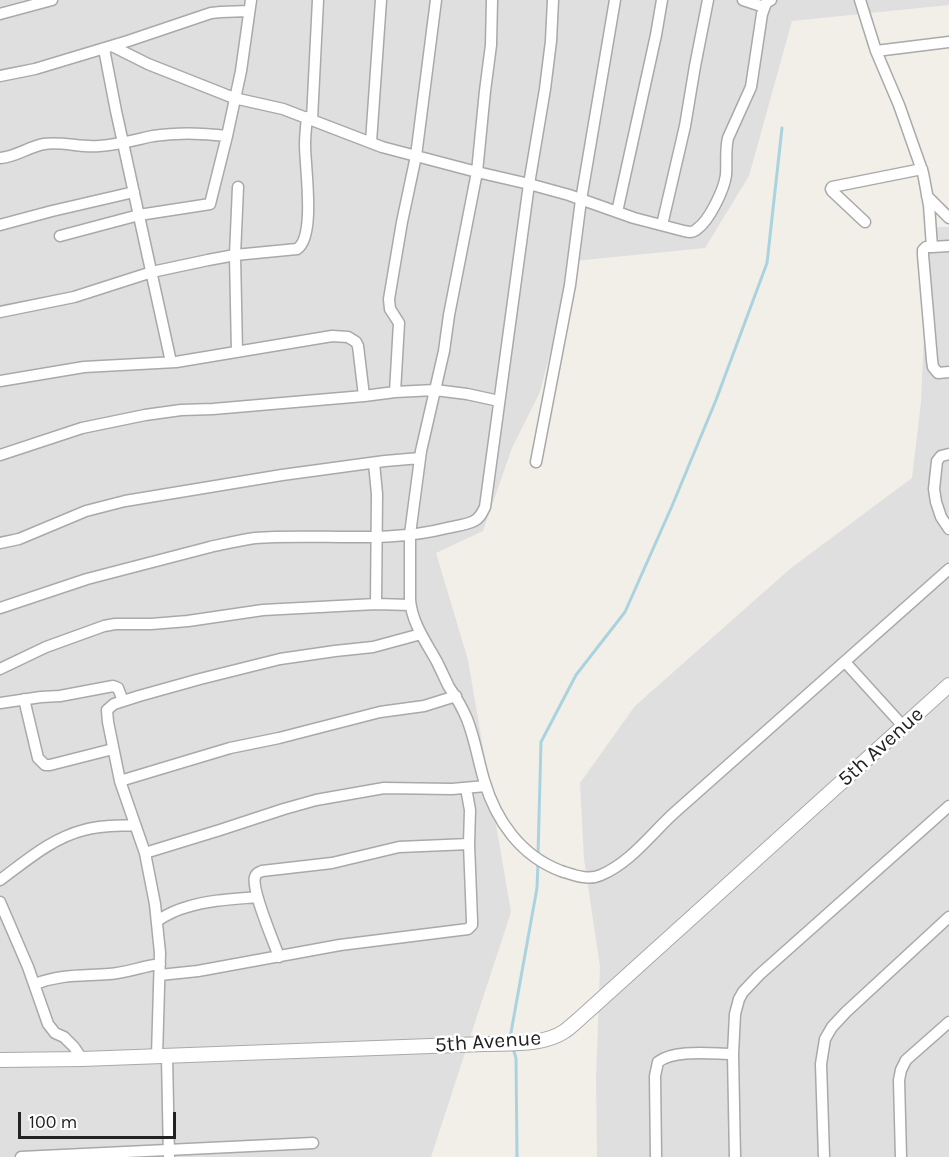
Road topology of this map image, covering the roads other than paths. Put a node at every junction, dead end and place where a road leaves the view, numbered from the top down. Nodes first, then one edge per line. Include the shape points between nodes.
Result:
1 (52, 0) edge
2 (318, 0) edge
3 (381, 0) edge
4 (436, 0) edge
5 (492, 0) edge
6 (553, 0) edge
7 (615, 0) edge
8 (662, 0) edge
9 (708, 0) edge
10 (743, 0) edge
11 (860, 0) edge
12 (767, 4) edge
13 (250, 6) edge
14 (0, 14) edge
15 (949, 42) edge
16 (108, 47) junction
17 (876, 51) junction
18 (0, 76) edge
19 (234, 98) junction
20 (309, 118) junction
21 (227, 136) junction
22 (371, 142) junction
23 (123, 143) junction
24 (416, 156) junction
25 (0, 158) edge
26 (922, 169) junction
27 (477, 172) junction
28 (529, 184) junction
29 (238, 187) dead end
30 (134, 192) junction
31 (927, 196) junction
32 (581, 200) junction
33 (617, 213) junction
34 (139, 215) junction
35 (949, 218) edge
36 (865, 222) dead end
37 (0, 225) edge
38 (662, 225) junction
39 (60, 236) dead end
40 (949, 246) edge
41 (932, 247) junction
42 (235, 255) junction
43 (152, 272) junction
44 (0, 312) edge
45 (237, 352) junction
46 (171, 362) junction
47 (949, 372) edge
48 (0, 381) edge
49 (435, 390) junction
50 (395, 392) junction
51 (364, 396) junction
52 (499, 401) junction
53 (949, 454) edge
54 (0, 456) edge
55 (420, 458) junction
56 (374, 462) junction
57 (536, 462) dead end
58 (949, 529) edge
59 (410, 534) junction
60 (377, 536) junction
61 (0, 543) edge
62 (949, 569) edge
63 (376, 604) junction
64 (410, 605) junction
65 (0, 608) edge
66 (421, 634) junction
67 (845, 662) junction
68 (0, 669) edge
69 (949, 685) edge
70 (456, 696) junction
71 (24, 699) junction
72 (123, 701) junction
73 (0, 703) edge
74 (903, 726) junction
75 (113, 749) junction
76 (120, 781) junction
77 (486, 786) junction
78 (466, 788) junction
79 (949, 806) edge
80 (135, 825) junction
81 (469, 844) junction
82 (144, 853) junction
83 (0, 880) edge
84 (257, 897) junction
85 (0, 902) edge
86 (949, 917) edge
87 (157, 921) junction
88 (279, 957) junction
89 (160, 970) junction
90 (35, 984) junction
91 (949, 1022) edge
92 (733, 1054) junction
93 (162, 1056) junction
94 (82, 1059) junction
95 (0, 1060) edge
96 (313, 1143) dead end
97 (169, 1153) edge
98 (21, 1157) edge
99 (656, 1157) edge
100 (735, 1157) edge
101 (824, 1157) edge
102 (901, 1157) edge

1 - 14 street
2 - 20 street
3 - 22 street
4 - 24 street
5 - 27 street
6 - 28 street via 545,89
7 - 32 street
8 - 33 street
9 - 38 street
10 - 12 street
11 - 17 street
12 - 38 street via 751,87 728,138 719,195 695,231
13 - 16 street via 211,13
13 - 19 street
15 - 17 street
16 - 18 street
16 - 19 street
16 - 23 street
17 - 26 street
19 - 20 street
19 - 21 street
20 - 22 street
20 - 42 street via 305,146 305,241 297,249
21 - 23 street via 200,132
21 - 34 street via 210,204
22 - 24 street
23 - 25 street via 90,147 43,144
23 - 30 street
24 - 27 street
24 - 50 street via 389,300 399,323
26 - 31 street
26 - 36 street via 832,187
27 - 28 street
27 - 49 street
28 - 32 street
28 - 52 street
29 - 42 street
30 - 34 street
30 - 37 street
31 - 35 street
31 - 41 street
32 - 33 street
32 - 57 street via 570,285
33 - 38 street
34 - 39 street
34 - 43 street
40 - 41 street
41 - 47 street via 923,250 932,360 938,373
42 - 43 street
42 - 45 street
43 - 44 street via 74,297
43 - 46 street
45 - 46 street
45 - 51 street via 348,336 358,346
46 - 48 street via 84,367
49 - 50 street
49 - 52 street
49 - 55 street
50 - 51 street
51 - 54 street via 145,415 82,428
52 - 59 street via 482,513 473,522
53 - 58 street via 937,461 934,489 941,517
55 - 56 street
55 - 59 street
56 - 60 street
56 - 61 street via 125,501
59 - 60 street
59 - 64 street
60 - 63 street
60 - 65 street via 253,538 87,579
62 - 67 street
63 - 64 street
63 - 68 street via 257,610 188,621 115,624 46,647
64 - 66 street
66 - 70 street
66 - 72 street via 373,647 280,658
67 - 74 street
67 - 77 street via 625,861 595,878 546,866 532,855 503,824
69 - 74 street, 5th Avenue
70 - 76 street via 230,748
70 - 77 street via 474,738
71 - 72 street via 112,686 118,688
71 - 73 street
71 - 75 street via 38,758 45,765
72 - 75 street via 107,710
74 - 93 street, 5th Avenue via 558,1035 540,1041 484,1044
75 - 76 street
76 - 80 street
77 - 78 street
78 - 81 street
78 - 82 street via 384,788 316,800
79 - 92 street via 746,988 735,1014
80 - 82 street
80 - 83 street via 92,828 66,836
81 - 84 street via 399,847 332,862 262,871 254,880
81 - 88 street via 472,925 468,929
82 - 87 street
84 - 87 street via 187,907
84 - 88 street
85 - 90 street
86 - 101 street via 846,1012 828,1034 821,1064
87 - 89 street
88 - 89 street via 198,971
89 - 90 street via 146,966 109,974 63,976
89 - 93 street
90 - 94 street via 51,1029 64,1037
91 - 102 street via 902,1066
92 - 99 street via 676,1054 657,1062
92 - 100 street
93 - 94 street, 5th Avenue
93 - 97 street
94 - 95 street, 5th Avenue
96 - 97 street
97 - 98 street

